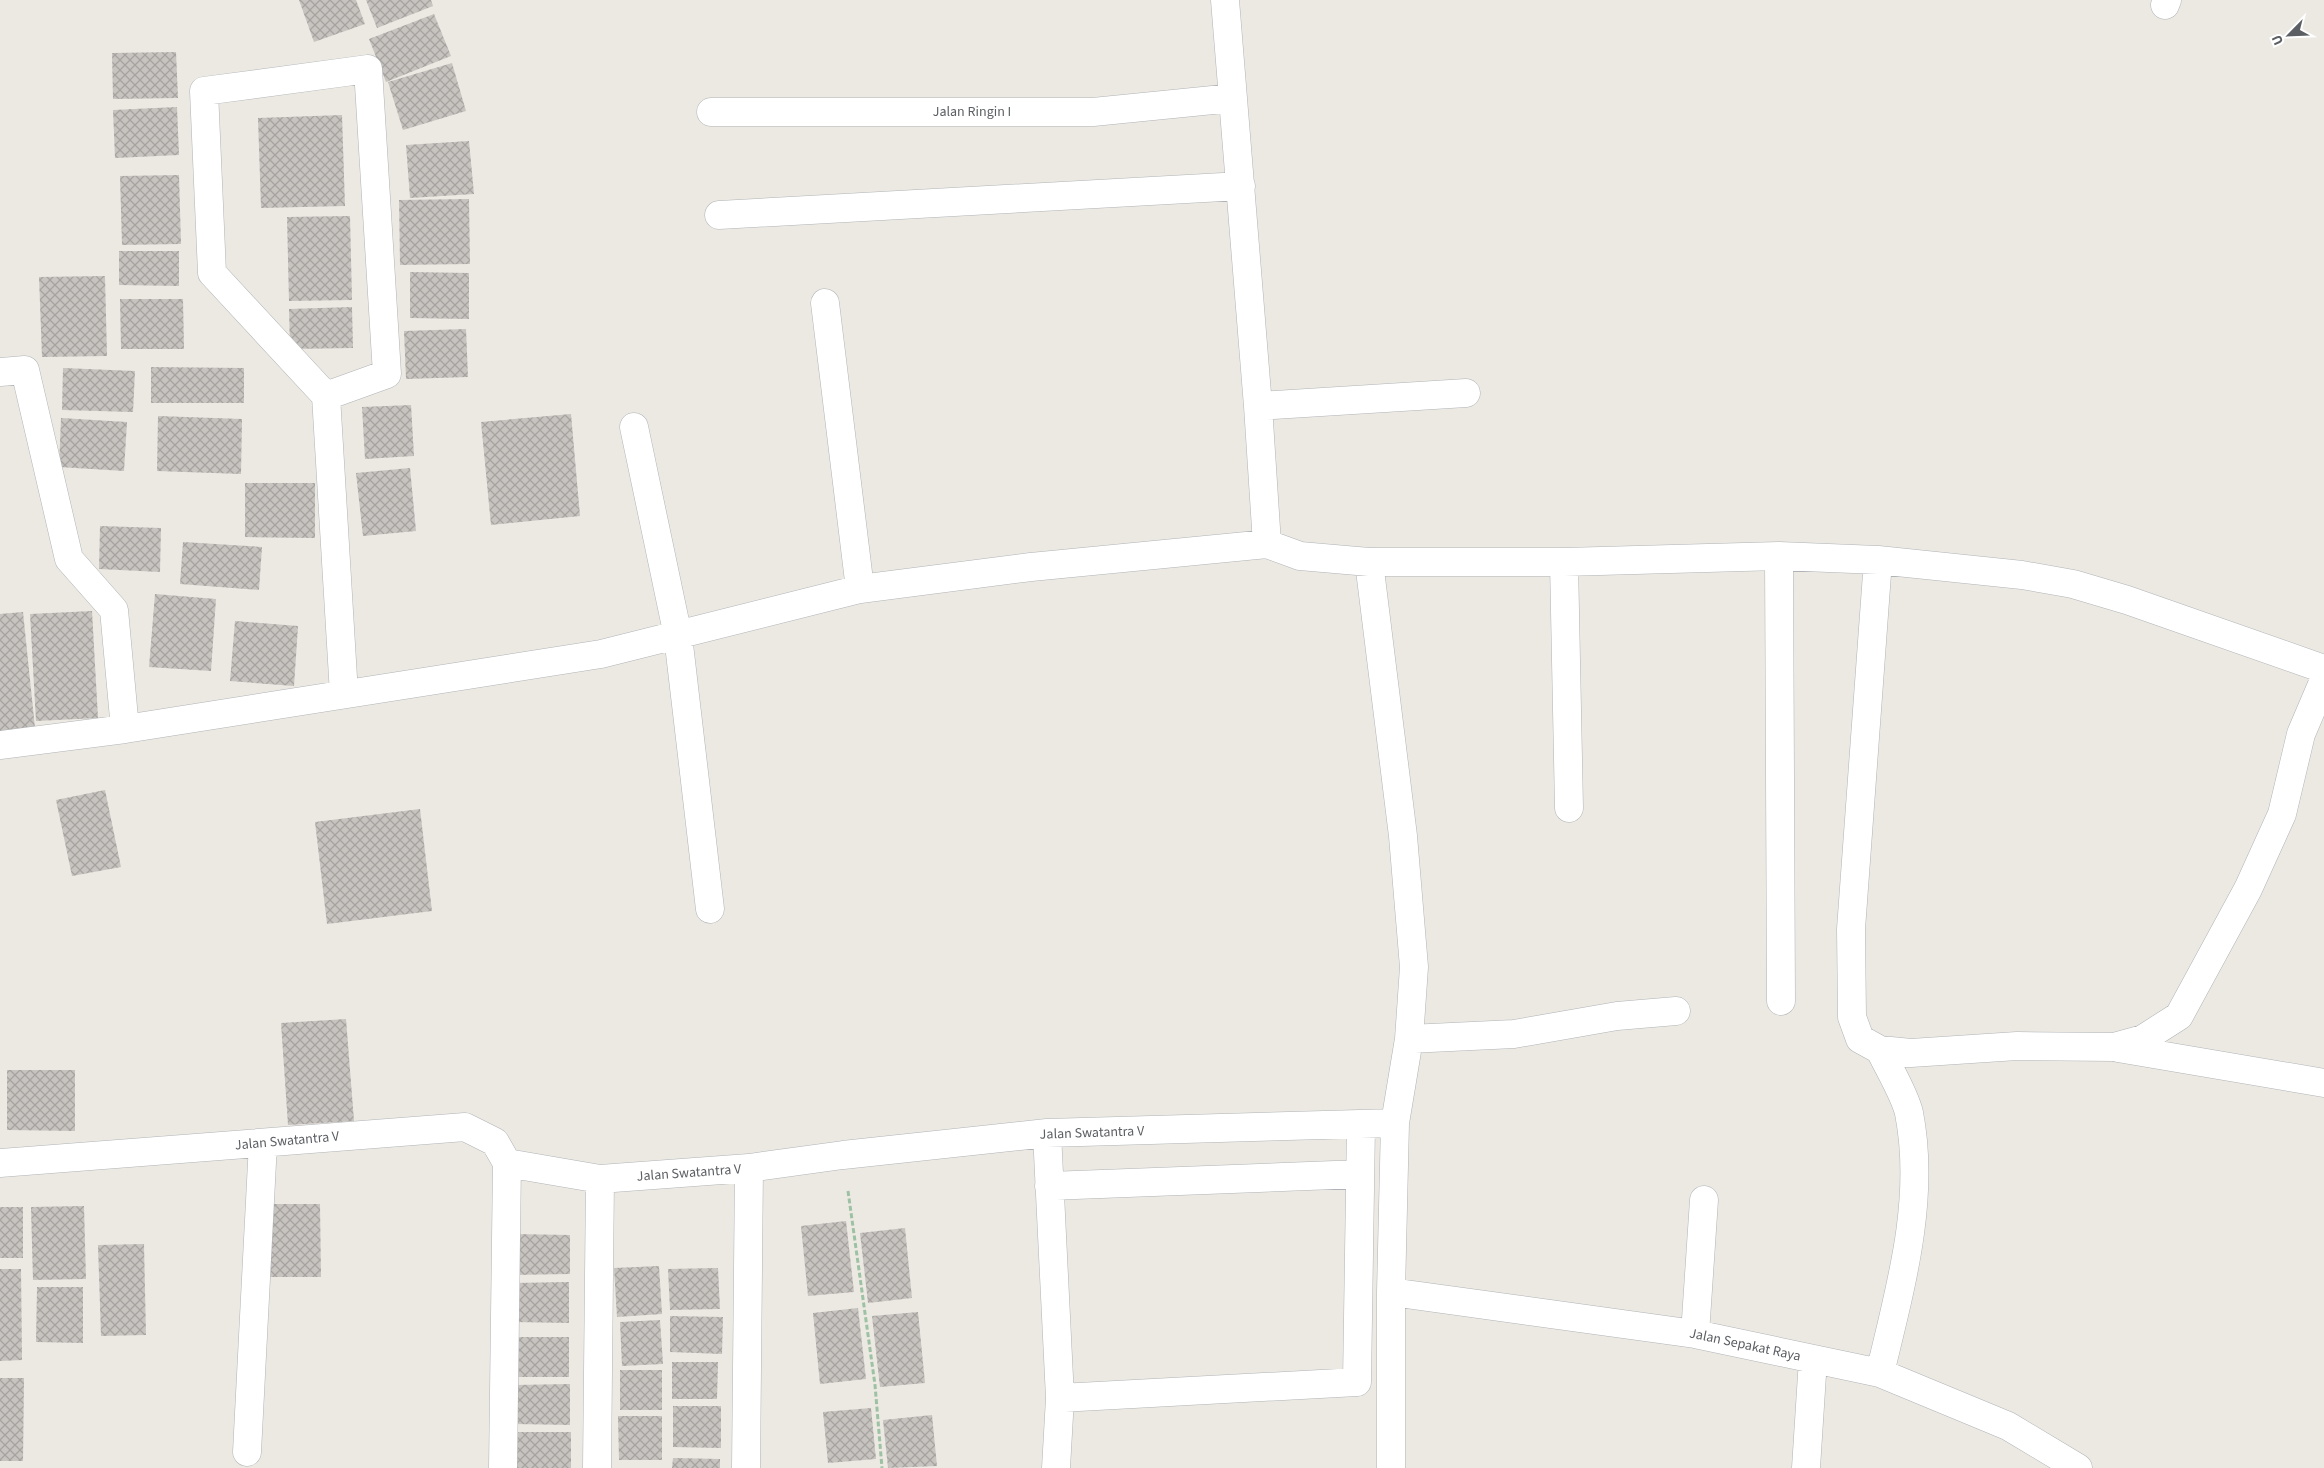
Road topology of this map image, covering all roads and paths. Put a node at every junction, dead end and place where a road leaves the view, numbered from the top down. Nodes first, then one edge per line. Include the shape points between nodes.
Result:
1 (1225, 0) edge
2 (1233, 98) junction
3 (710, 112) dead end
4 (1240, 186) junction
5 (719, 215) dead end
6 (825, 303) dead end
7 (0, 372) edge
8 (1466, 393) dead end
9 (326, 396) junction
10 (1258, 406) junction
11 (634, 427) dead end
12 (1267, 544) junction
13 (1779, 556) junction
14 (1878, 560) junction
15 (1369, 562) junction
16 (1564, 562) junction
17 (860, 589) junction
18 (678, 636) junction
19 (2324, 669) edge
20 (2324, 680) edge
21 (344, 694) junction
22 (124, 730) junction
23 (0, 745) edge
24 (1569, 808) dead end
25 (710, 909) dead end
26 (1781, 1001) dead end
27 (1676, 1011) dead end
28 (1409, 1039) junction
29 (2114, 1047) junction
30 (1880, 1050) junction
31 (2324, 1083) edge
32 (1395, 1123) junction
33 (1360, 1125) junction
34 (1047, 1133) junction
35 (263, 1143) junction
36 (843, 1155) junction
37 (0, 1163) edge
38 (507, 1163) junction
39 (749, 1168) junction
40 (1360, 1174) junction
41 (600, 1179) junction
42 (1049, 1186) junction
43 (1704, 1200) dead end
44 (1391, 1292) junction
45 (1695, 1334) junction
46 (1813, 1359) junction
47 (1880, 1373) junction
48 (1060, 1398) junction
49 (247, 1452) dead end
50 (503, 1468) edge
51 (597, 1468) edge
52 (746, 1468) edge
53 (882, 1468) edge
54 (1056, 1468) edge
55 (1391, 1468) edge
56 (1806, 1468) edge
57 (2078, 1468) edge

1 - 2 street
2 - 3 street, Jalan Ringin I via 1093,112
2 - 4 street
4 - 5 street
4 - 10 street
6 - 17 street
7 - 22 street via 25,370 69,559 114,610
8 - 10 street
9 - 9 street via 212,273 204,91 368,69 387,374
9 - 21 street
10 - 12 street
11 - 18 street
12 - 15 street via 1300,556
12 - 17 street via 1031,566
13 - 14 street
13 - 16 street
13 - 26 street
14 - 19 street via 2022,575 2073,584
14 - 30 street via 1851,929 1852,1017 1860,1039
15 - 16 street
15 - 28 street via 1403,836 1414,967
16 - 24 street
17 - 18 street
18 - 21 street via 601,654
18 - 25 street
20 - 29 street via 2301,734 2282,814 2248,889 2179,1016 2143,1039
21 - 22 street
22 - 23 street
27 - 28 street via 1617,1016 1514,1034
28 - 32 street
29 - 30 street via 2017,1046 1910,1053
29 - 31 street
30 - 47 street via 1908,1111 1914,1177 1908,1252
32 - 33 street, Jalan Swatantra V
32 - 44 street
33 - 34 street, Jalan Swatantra V
33 - 40 street
34 - 36 street, Jalan Swatantra V
34 - 42 street
35 - 37 street, Jalan Swatantra V
35 - 38 street, Jalan Swatantra V via 465,1127 495,1142
35 - 49 street
36 - 39 street, Jalan Swatantra V
36 - 53 path via 875,1385
38 - 41 street, Jalan Swatantra V
38 - 50 street
39 - 41 street, Jalan Swatantra V
39 - 52 street
40 - 42 street
40 - 48 street via 1357,1382
41 - 51 street
42 - 48 street
43 - 45 street
44 - 45 street, Jalan Sepakat Raya
44 - 55 street
45 - 46 street, Jalan Sepakat Raya
46 - 47 street, Jalan Sepakat Raya
46 - 56 street
47 - 57 street, Jalan Sepakat Raya via 2008,1426
48 - 54 street

